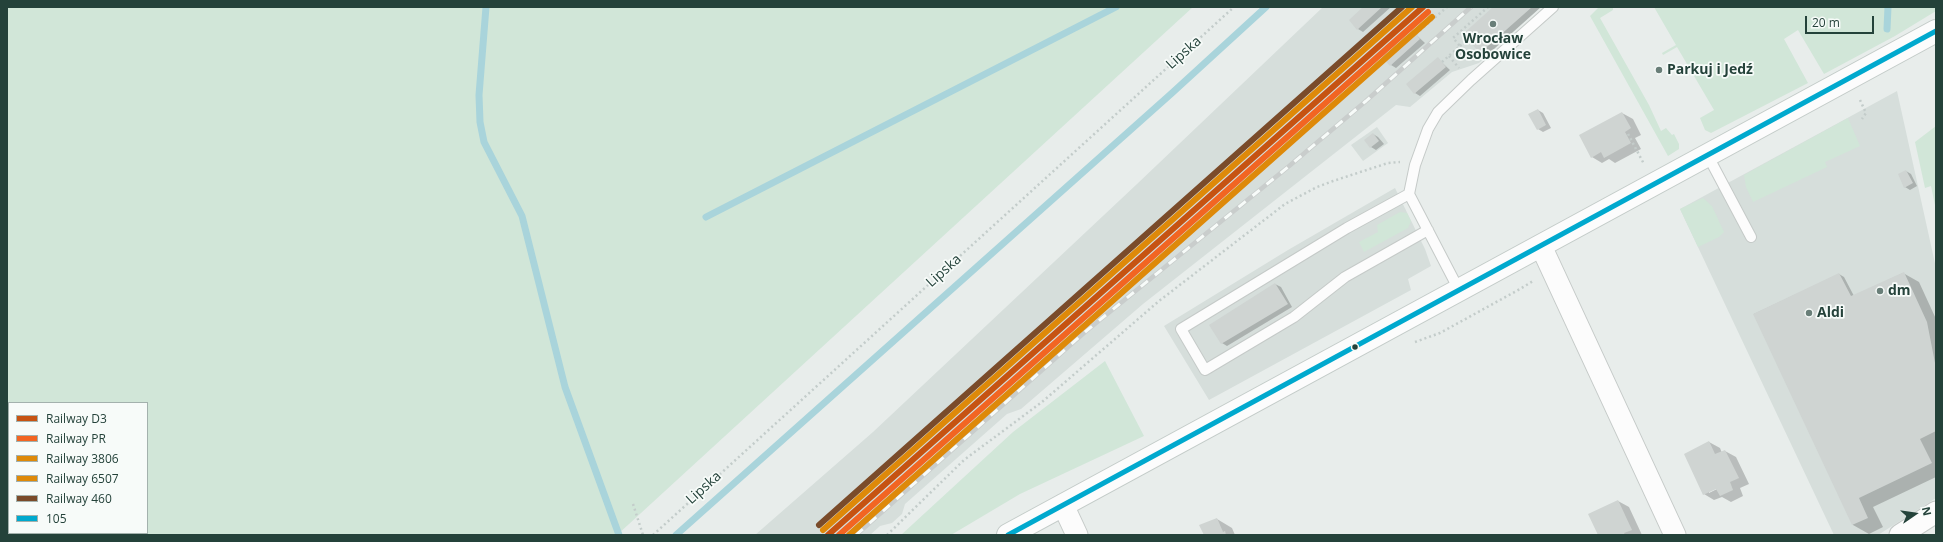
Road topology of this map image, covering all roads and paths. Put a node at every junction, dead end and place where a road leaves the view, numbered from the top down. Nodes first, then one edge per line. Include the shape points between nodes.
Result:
1 (1234, 7) edge
2 (1447, 7) edge
3 (1488, 7) edge
4 (1553, 7) edge
5 (1936, 31) edge
6 (1416, 34) dead end
7 (1468, 39) dead end
8 (1460, 46) junction
9 (1442, 62) dead end
10 (1860, 100) dead end
11 (1862, 119) dead end
12 (1628, 134) dead end
13 (1708, 156) junction
14 (1415, 165) junction
15 (1646, 166) dead end
16 (1409, 194) junction
17 (1428, 230) junction
18 (1750, 237) dead end
19 (1541, 246) junction
20 (1459, 290) junction
21 (633, 504) dead end
22 (1064, 505) junction
23 (1936, 512) edge
24 (643, 535) edge
25 (653, 535) edge
26 (887, 535) edge
27 (1008, 535) edge
28 (1077, 535) edge
29 (1676, 535) edge
30 (1900, 535) edge

1 - 25 path, Lipska
2 - 6 path
3 - 8 path via 1453,38
4 - 14 lane via 1438,112 1428,129
5 - 13 main road
7 - 8 path
8 - 9 path
10 - 11 path via 1866,113
12 - 15 path
13 - 18 lane
13 - 19 main road
14 - 16 lane
14 - 26 path via 1388,163 1317,187 1279,209 1159,301 1042,402 964,460
16 - 17 lane
16 - 17 lane via 1347,228 1181,329 1206,370 1294,317 1345,277
17 - 20 lane
19 - 20 main road
19 - 29 street
20 - 22 main road
21 - 24 path
22 - 27 main road
22 - 28 street
23 - 30 street

